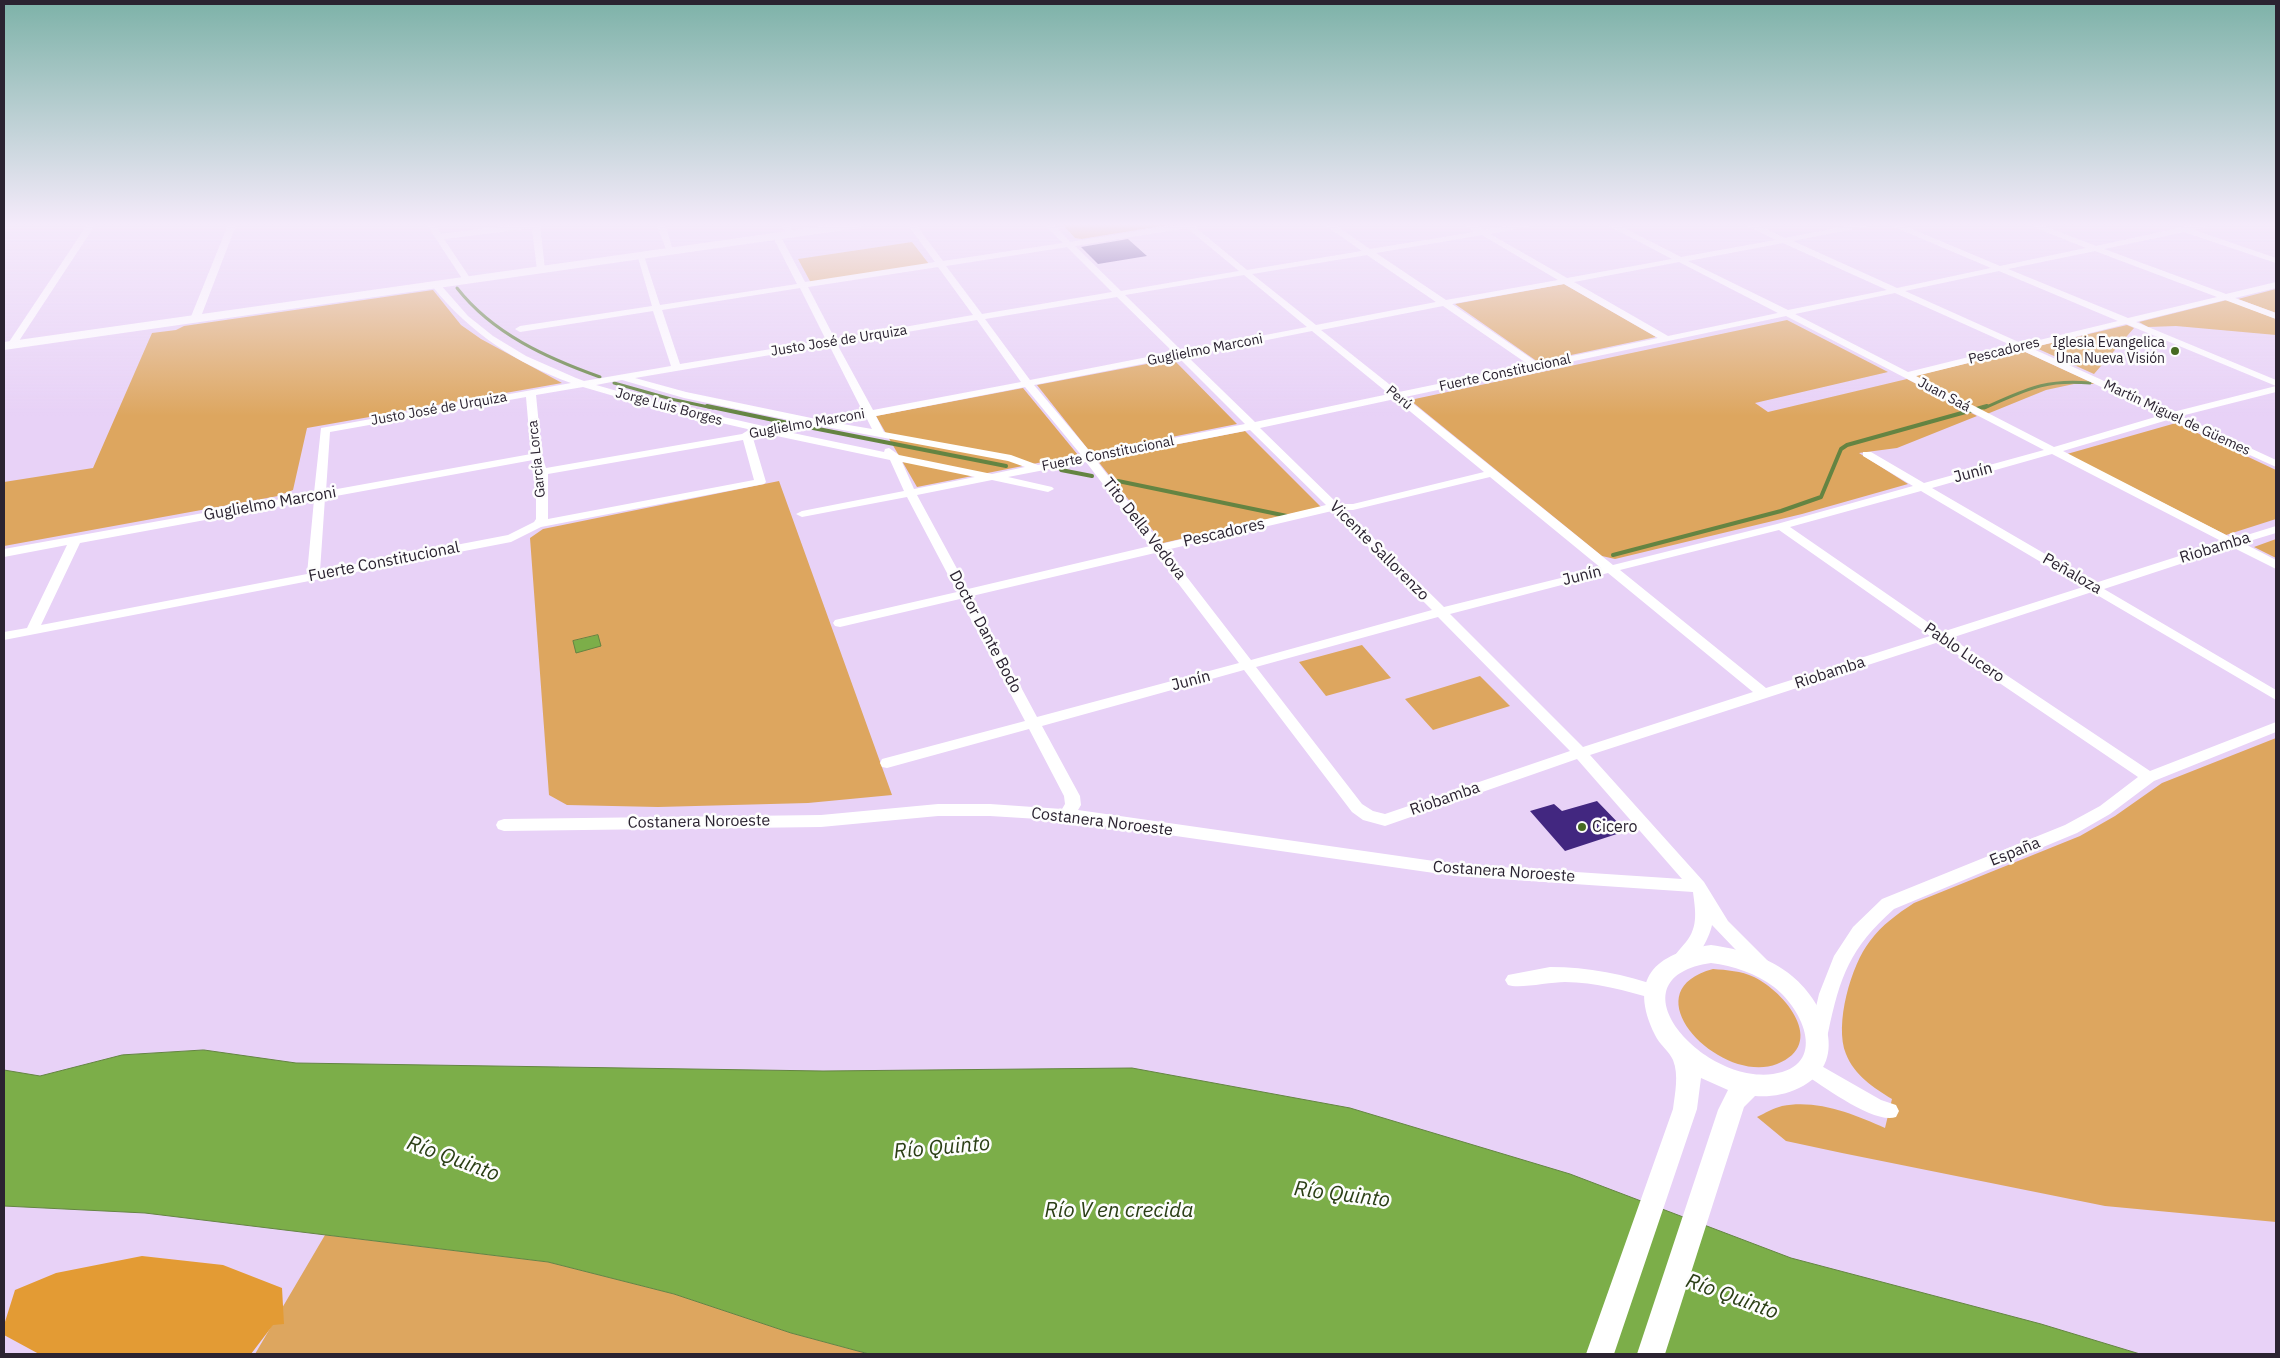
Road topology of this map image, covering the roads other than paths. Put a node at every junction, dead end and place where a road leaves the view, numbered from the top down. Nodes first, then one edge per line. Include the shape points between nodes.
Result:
1 (47, 288) edge
2 (207, 288) edge
3 (412, 288) edge
4 (439, 288) edge
5 (650, 288) edge
6 (789, 288) edge
7 (805, 288) edge
8 (958, 288) edge
9 (1115, 288) edge
10 (1161, 288) edge
11 (1264, 288) edge
12 (1423, 288) edge
13 (1525, 288) edge
14 (1579, 288) edge
15 (1737, 288) edge
16 (1888, 288) edge
17 (1906, 288) edge
18 (2045, 288) edge
19 (2203, 288) edge
20 (2262, 288) edge
21 (1894, 291) junction
22 (1122, 295) junction
23 (2226, 297) junction
24 (1445, 303) junction
25 (657, 309) junction
26 (1788, 314) junction
27 (2276, 316) edge
28 (980, 318) junction
29 (195, 319) junction
30 (2129, 322) junction
31 (1314, 328) junction
32 (520, 329) dead end
33 (1668, 339) junction
34 (834, 342) junction
35 (8, 345) edge
36 (2019, 347) junction
37 (1180, 354) junction
38 (1538, 367) junction
39 (676, 368) junction
40 (1907, 376) junction
41 (622, 377) junction
42 (2276, 382) edge
43 (583, 384) junction
44 (1028, 384) junction
45 (2276, 389) edge
46 (531, 393) junction
47 (1396, 396) junction
48 (869, 414) junction
49 (2172, 416) junction
50 (821, 423) junction
51 (1253, 426) junction
52 (769, 432) junction
53 (747, 434) junction
54 (880, 434) junction
55 (2052, 451) junction
56 (891, 453) junction
57 (1867, 454) dead end
58 (536, 456) junction
59 (1089, 458) junction
60 (2276, 464) edge
61 (1037, 468) junction
62 (542, 472) junction
63 (1492, 473) junction
64 (992, 477) junction
65 (1923, 487) junction
66 (1048, 489) dead end
67 (910, 492) junction
68 (321, 495) junction
69 (1334, 507) junction
70 (802, 514) dead end
71 (538, 524) junction
72 (1781, 526) junction
73 (2276, 529) edge
74 (76, 539) junction
75 (2233, 543) junction
76 (1158, 548) junction
77 (4, 553) edge
78 (2276, 565) edge
79 (1611, 569) junction
80 (313, 576) junction
81 (2092, 586) junction
82 (964, 594) junction
83 (1442, 612) junction
84 (840, 622) dead end
85 (32, 630) junction
86 (4, 636) edge
87 (1940, 637) junction
88 (1249, 665) junction
89 (1764, 694) junction
90 (2276, 696) edge
91 (1034, 723) junction
92 (2276, 727) edge
93 (1580, 753) junction
94 (887, 763) dead end
95 (2149, 777) junction
96 (1066, 815) junction
97 (1385, 820) joint
98 (504, 825) dead end
99 (1698, 886) junction
100 (1680, 961) junction
101 (1767, 971) junction
102 (1514, 980) dead end
103 (1656, 992) junction
104 (1819, 1036) junction
105 (1684, 1055) junction
106 (1811, 1068) junction
107 (1749, 1085) junction
108 (1889, 1112) dead end
109 (1600, 1354) edge
110 (1651, 1354) edge

1 - 35 street
2 - 29 street
3 - 29 main road
4 - 43 street, Jorge Luis Borges via 464,318 500,345
5 - 25 street
6 - 25 street
7 - 34 street
8 - 28 street, Tito Della Vedova
9 - 22 street, Vicente Sallorenzo
10 - 22 street, Justo José de Urquiza
11 - 31 street, Perú
12 - 24 street
13 - 24 street, Guglielmo Marconi
14 - 33 street
15 - 26 street, Juan Saá
16 - 21 street, Martín Miguel de Güemes
17 - 21 street, Fuerte Constitucional
18 - 30 street
19 - 23 street
20 - 23 street, Pescadores
21 - 26 street, Fuerte Constitucional
21 - 36 street, Martín Miguel de Güemes
22 - 28 street, Justo José de Urquiza
22 - 37 street, Vicente Sallorenzo
23 - 27 street
23 - 30 street, Pescadores
24 - 31 street, Guglielmo Marconi
24 - 38 street
25 - 32 street
25 - 39 street
26 - 33 street, Fuerte Constitucional
26 - 40 street, Juan Saá
28 - 34 street, Justo José de Urquiza
28 - 44 street, Tito Della Vedova
29 - 35 main road
30 - 36 street, Pescadores
30 - 42 street
31 - 37 street, Guglielmo Marconi
31 - 47 street, Perú
33 - 38 street, Fuerte Constitucional
34 - 39 street, Justo José de Urquiza
34 - 48 street
36 - 40 street, Pescadores
36 - 49 street, Martín Miguel de Güemes
37 - 44 street, Guglielmo Marconi
37 - 51 street, Vicente Sallorenzo
38 - 47 street, Fuerte Constitucional
39 - 41 street, Justo José de Urquiza
40 - 55 street, Juan Saá
41 - 43 street, Justo José de Urquiza
41 - 50 street, Jorge Luis Borges via 684,394
43 - 46 street, Justo José de Urquiza
43 - 52 street, Jorge Luis Borges
44 - 48 street, Guglielmo Marconi
44 - 59 street, Tito Della Vedova
45 - 49 street, Junín
46 - 58 street, García Lorca
46 - 68 street, Justo José de Urquiza via 325,430
47 - 51 street, Fuerte Constitucional
47 - 63 street, Perú
48 - 50 street, Guglielmo Marconi
48 - 54 street
49 - 55 street, Junín
49 - 60 street, Martín Miguel de Güemes
50 - 52 street, Guglielmo Marconi
50 - 54 street, Jorge Luis Borges
51 - 59 street, Fuerte Constitucional
51 - 69 street, Vicente Sallorenzo
52 - 53 street, Guglielmo Marconi
52 - 56 street, Jorge Luis Borges
53 - 62 street, Guglielmo Marconi
53 - 71 street, Fuerte Constitucional via 760,482
54 - 61 street, Jorge Luis Borges via 1011,458
55 - 65 street, Junín
55 - 75 street, Juan Saá
56 - 64 street, Jorge Luis Borges
56 - 67 street, Doctor Dante Bodo
57 - 65 street, Peñaloza
58 - 62 street, García Lorca
58 - 68 street, Guglielmo Marconi
59 - 61 street, Fuerte Constitucional
59 - 76 street, Tito Della Vedova
61 - 64 street, Fuerte Constitucional
62 - 71 street, García Lorca via 542,519
63 - 69 street, Pescadores via 1353,507
63 - 79 street, Perú
64 - 66 street, Jorge Luis Borges
64 - 67 street, Fuerte Constitucional
65 - 72 street, Junín
65 - 81 street, Peñaloza
67 - 70 street, Fuerte Constitucional
67 - 82 street, Doctor Dante Bodo
68 - 74 street, Guglielmo Marconi
68 - 80 street
69 - 76 street, Pescadores
69 - 83 street, Vicente Sallorenzo
71 - 80 street, Fuerte Constitucional via 511,538
72 - 79 street, Junín
72 - 87 street, Pablo Lucero
73 - 75 street, Riobamba
74 - 77 street, Guglielmo Marconi
74 - 85 street
75 - 78 street, Juan Saá
75 - 81 street, Riobamba
76 - 82 street, Pescadores
76 - 88 street, Tito Della Vedova
79 - 83 street, Junín
79 - 89 street
80 - 85 street, Fuerte Constitucional
81 - 87 street, Riobamba
81 - 90 street, Peñaloza
82 - 84 street, Pescadores
82 - 91 street, Doctor Dante Bodo
83 - 88 street, Junín
83 - 93 street, Vicente Sallorenzo
85 - 86 street, Fuerte Constitucional
87 - 89 street, Riobamba
87 - 95 street, Pablo Lucero
88 - 91 street, Junín
88 - 97 street, Tito Della Vedova via 1357,808 1368,816
89 - 93 street, Riobamba
91 - 94 street, Junín
91 - 96 street, Doctor Dante Bodo via 1072,796 1073,805
92 - 95 street, España
93 - 97 street, Riobamba
93 - 99 street, Vicente Sallorenzo
95 - 104 street, España via 2105,810 2071,828 1888,904 1865,923 1846,950 1833,977
96 - 98 street, Costanera Noroeste via 938,810 821,821
96 - 99 street, Costanera Noroeste via 1455,870
99 - 100 street, Vicente Sallorenzo via 1705,928
99 - 101 street, Vicente Sallorenzo via 1722,926
100 - 101 street via 1710,954 1745,960
100 - 103 street via 1669,966 1656,984
101 - 104 street via 1798,997
102 - 103 street via 1532,975 1587,976 1621,981
103 - 105 street via 1654,1006 1661,1026
104 - 106 street via 1818,1056
105 - 107 street via 1723,1078
105 - 109 street via 1688,1081 1685,1109
106 - 107 street via 1799,1078 1784,1083
106 - 108 street
107 - 110 street via 1735,1099 1724,1128

